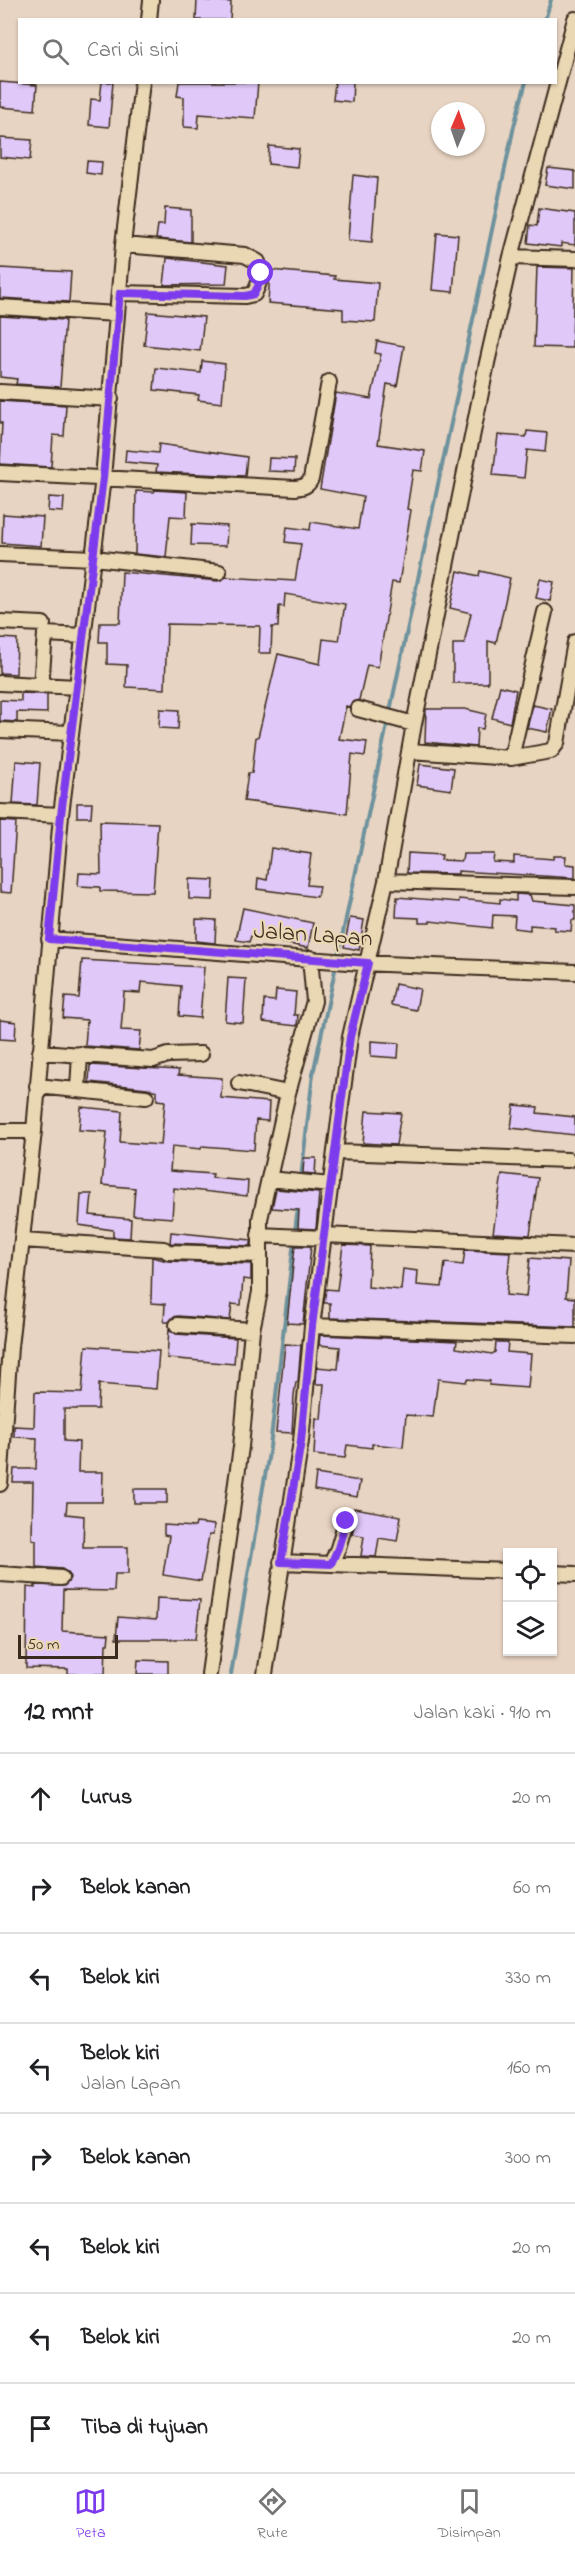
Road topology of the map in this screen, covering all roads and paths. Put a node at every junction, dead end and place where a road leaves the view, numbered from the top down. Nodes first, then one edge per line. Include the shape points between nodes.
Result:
1 (151, 0) edge
2 (149, 18) edge
3 (575, 19) edge
4 (142, 84) edge
5 (123, 245) junction
6 (511, 256) junction
7 (575, 259) edge
8 (120, 293) junction
9 (0, 307) edge
10 (117, 314) junction
11 (330, 382) dead end
12 (0, 392) edge
13 (111, 399) junction
14 (0, 473) edge
15 (103, 478) junction
16 (0, 554) edge
17 (94, 558) junction
18 (219, 572) dead end
19 (545, 612) dead end
20 (0, 622) edge
21 (43, 624) dead end
22 (84, 636) junction
23 (575, 642) edge
24 (0, 683) edge
25 (41, 686) junction
26 (77, 687) junction
27 (358, 709) dead end
28 (414, 724) junction
29 (0, 730) edge
30 (71, 733) junction
31 (410, 751) junction
32 (511, 758) junction
33 (0, 812) edge
34 (61, 815) junction
35 (386, 881) junction
36 (575, 887) edge
37 (49, 939) junction
38 (316, 959) junction
39 (364, 963) junction
40 (575, 972) edge
41 (40, 1052) junction
42 (80, 1054) junction
43 (201, 1054) dead end
44 (239, 1083) dead end
45 (37, 1086) junction
46 (78, 1089) junction
47 (288, 1093) junction
48 (146, 1097) dead end
49 (0, 1131) edge
50 (34, 1131) junction
51 (335, 1152) junction
52 (568, 1160) dead end
53 (273, 1180) junction
54 (331, 1185) junction
55 (265, 1235) junction
56 (324, 1236) junction
57 (22, 1240) junction
58 (575, 1246) edge
59 (260, 1255) junction
60 (177, 1325) dead end
61 (312, 1326) junction
62 (252, 1330) junction
63 (575, 1336) edge
64 (5, 1347) edge
65 (0, 1484) edge
66 (346, 1521) dead end
67 (281, 1562) junction
68 (331, 1564) junction
69 (503, 1571) edge
70 (557, 1573) edge
71 (0, 1574) edge
72 (575, 1574) edge
73 (61, 1578) dead end
74 (208, 1674) edge
75 (265, 1674) edge

1 - 2 street
3 - 6 street
4 - 5 street
5 - 8 street
5 - 8 street via 245,255 258,262 261,273 254,294 245,296
6 - 7 street
6 - 28 street
8 - 10 street
9 - 10 street
10 - 13 street
11 - 15 street via 311,479 303,487
12 - 13 street
13 - 15 street
14 - 15 street
15 - 17 street
16 - 17 street
17 - 18 street
17 - 22 street
19 - 32 street
20 - 21 street
22 - 25 street via 45,634
22 - 26 street
23 - 32 street via 557,743 551,751
24 - 25 street
25 - 26 street
26 - 30 street
27 - 28 street
28 - 31 street
29 - 30 street
30 - 34 street
31 - 32 street
31 - 35 street
33 - 34 street
34 - 37 street
35 - 36 street
35 - 39 street
37 - 38 street, Jalan Lapan
37 - 41 street
38 - 39 street, Jalan Lapan
38 - 47 street via 314,1001
39 - 40 street, Jalan Lapan
39 - 51 street
41 - 42 street
41 - 45 street
42 - 43 street via 153,1060 168,1055
42 - 46 street
44 - 47 street
45 - 46 street
45 - 50 street
46 - 48 street
47 - 53 street
49 - 50 street
50 - 57 street
51 - 52 street
51 - 54 street
53 - 54 street
53 - 55 street via 260,1219
54 - 56 street
55 - 56 street
55 - 59 street
56 - 58 street
56 - 61 street
57 - 59 street
57 - 64 street
59 - 62 street via 260,1292
60 - 62 street
61 - 63 street
61 - 67 street via 301,1441
62 - 74 street via 241,1447
64 - 65 street
66 - 68 street
67 - 68 street
67 - 75 street
68 - 69 street
70 - 72 street
71 - 73 street

